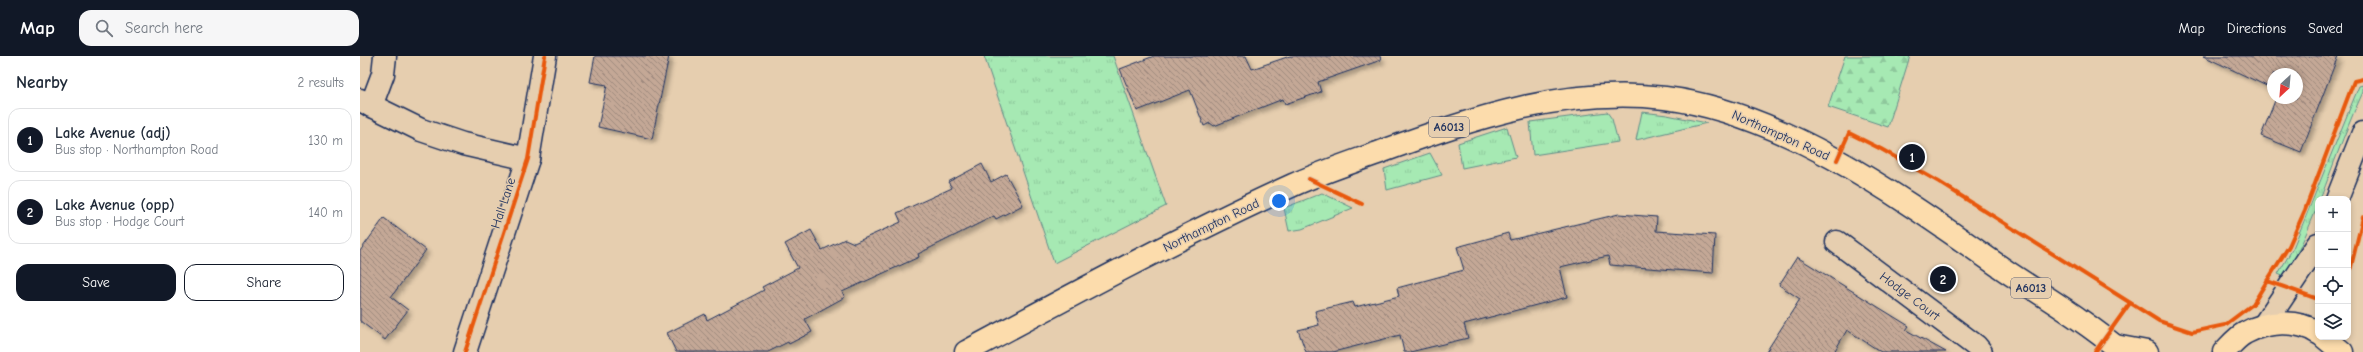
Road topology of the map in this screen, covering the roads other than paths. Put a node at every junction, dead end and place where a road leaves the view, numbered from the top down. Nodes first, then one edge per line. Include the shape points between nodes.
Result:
1 (384, 56) edge
2 (545, 56) edge
3 (365, 103) edge
4 (2363, 132) edge
5 (528, 159) junction
6 (2338, 196) edge
7 (1837, 242) dead end
8 (2315, 248) edge
9 (2264, 325) junction
10 (2315, 331) edge
11 (2119, 349) edge
12 (465, 352) edge
13 (966, 352) edge
14 (1981, 352) edge
15 (2147, 352) edge
16 (2224, 352) edge

1 - 3 street via 383,74
2 - 5 street, Hall Lane
3 - 5 street via 421,130 456,142
4 - 6 street
5 - 12 street, Hall Lane
7 - 14 street, Hodge Court
8 - 9 street
9 - 10 main road via 2287,323
9 - 16 main road via 2244,333
11 - 13 main road, Northampton Road / A6013 via 1947,230 1837,160 1792,137 1748,117 1712,106 1664,98 1623,96 1574,97 1484,117 1437,131 1296,184 1126,266
11 - 15 main road, Northampton Road / A6013

